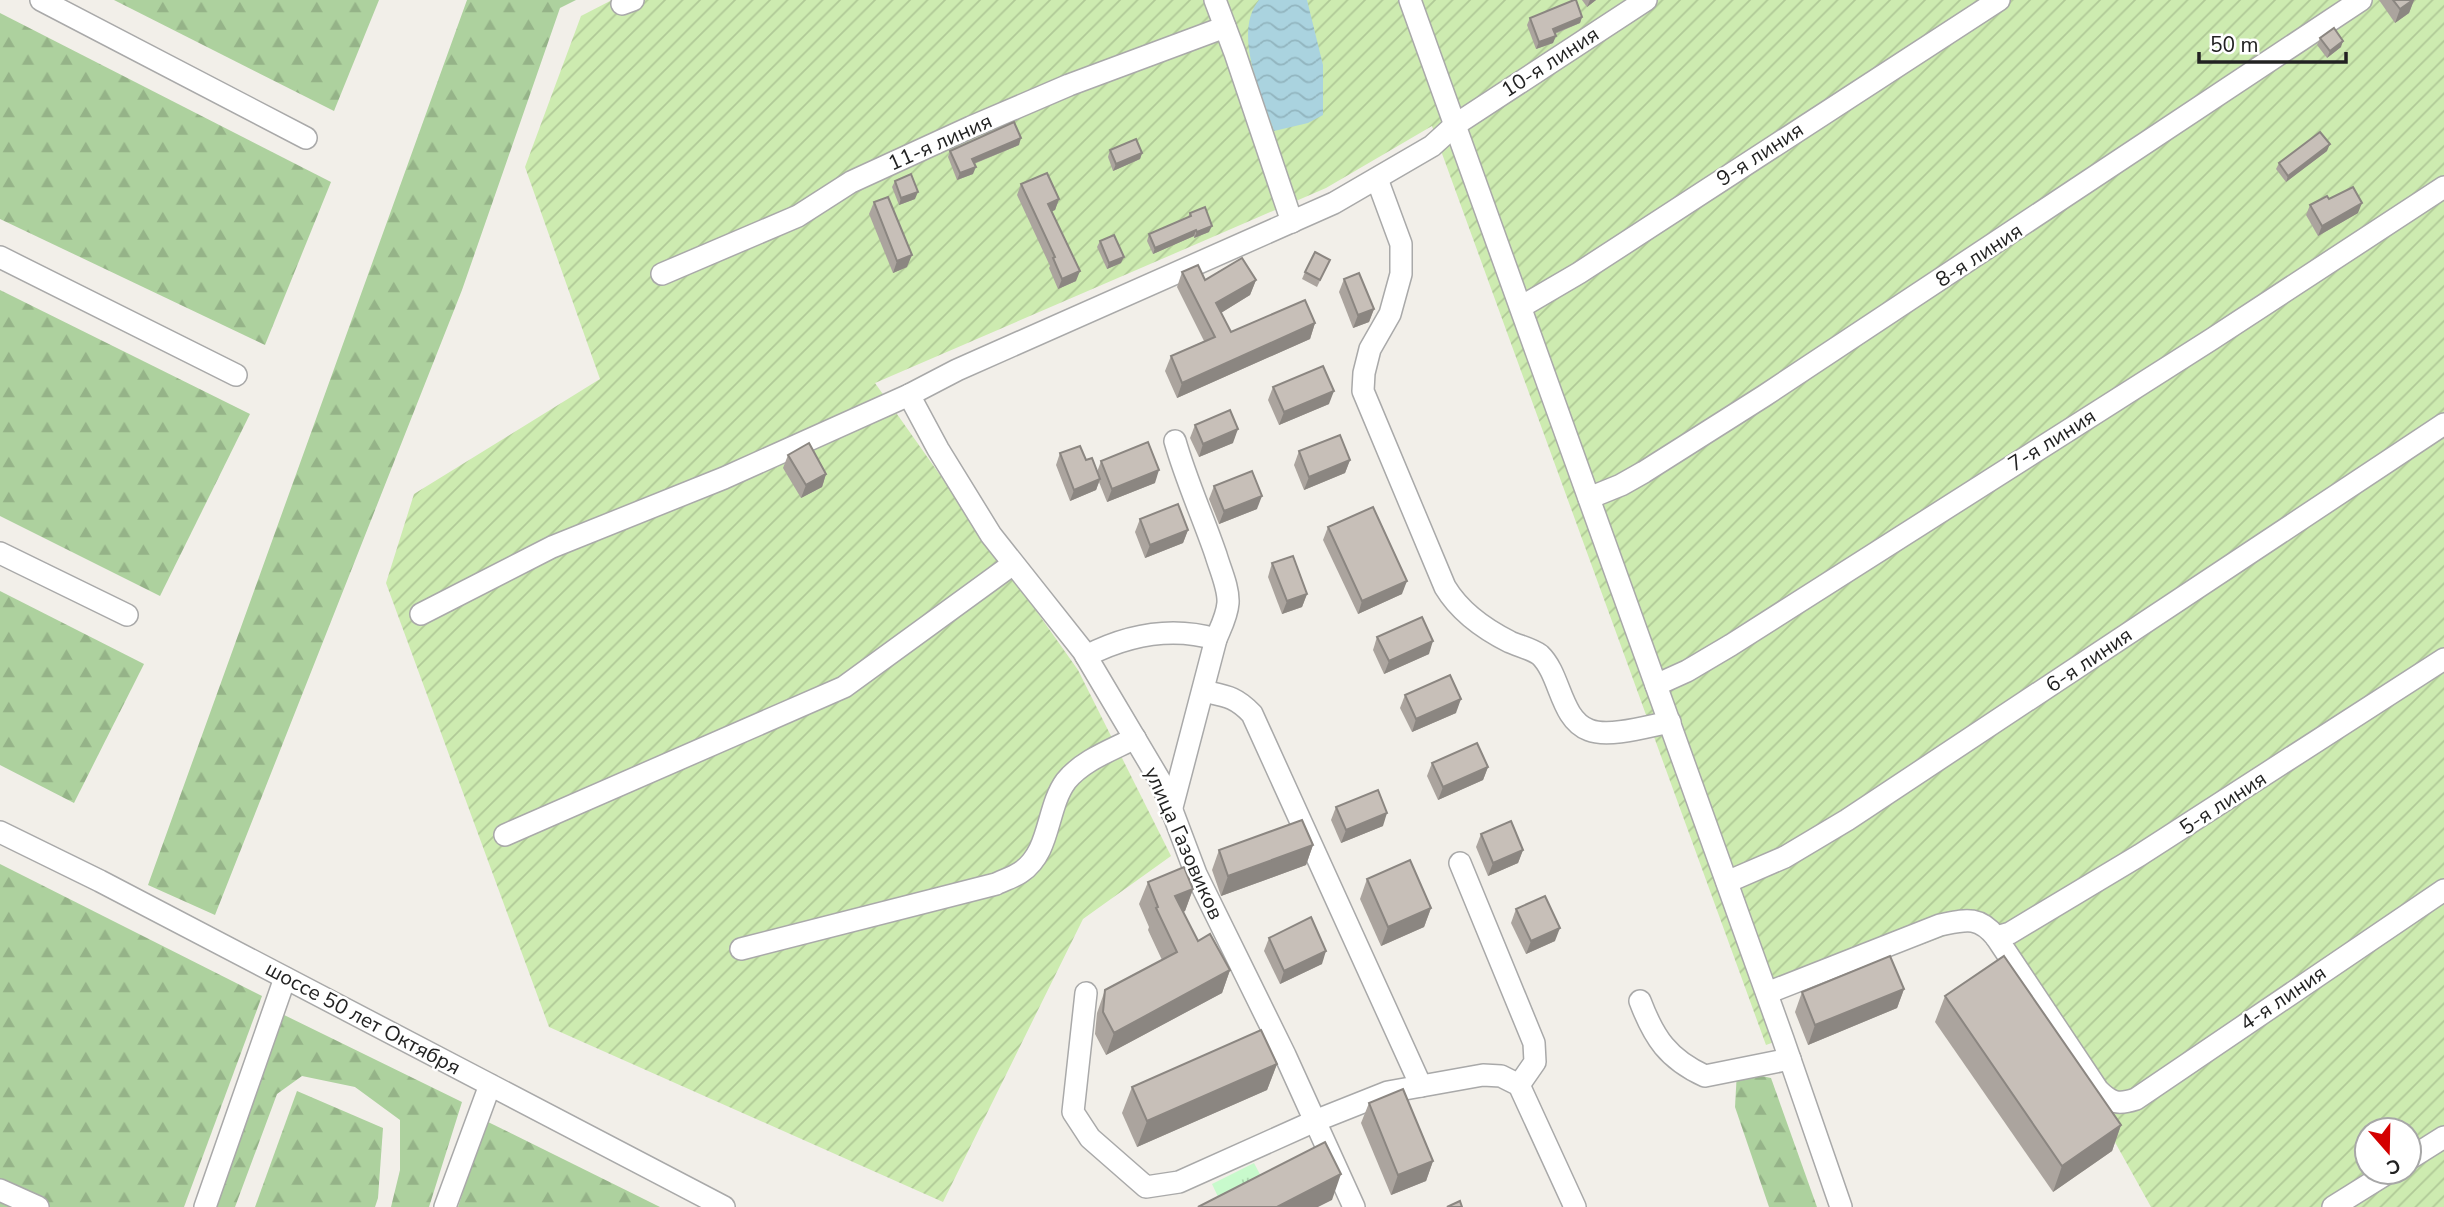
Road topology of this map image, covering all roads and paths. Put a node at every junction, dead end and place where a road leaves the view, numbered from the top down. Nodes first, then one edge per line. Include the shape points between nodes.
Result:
1 (41, 0) edge
2 (1215, 0) edge
3 (1410, 0) edge
4 (1646, 0) edge
5 (1999, 0) edge
6 (2361, 0) edge
7 (1225, 27) junction
8 (1455, 125) junction
9 (306, 138) dead end
10 (1377, 179) junction
11 (2444, 187) edge
12 (1292, 222) junction
13 (0, 257) edge
14 (662, 274) dead end
15 (1521, 307) junction
16 (236, 375) dead end
17 (909, 395) junction
18 (2444, 424) edge
19 (1175, 441) dead end
20 (1589, 498) junction
21 (0, 553) edge
22 (1013, 564) junction
23 (421, 614) dead end
24 (127, 615) dead end
25 (1216, 639) junction
26 (1086, 656) junction
27 (2444, 659) edge
28 (1656, 685) junction
29 (1203, 691) junction
30 (1670, 722) junction
31 (1135, 738) junction
32 (1171, 811) junction
33 (0, 832) edge
34 (505, 835) dead end
35 (1461, 863) dead end
36 (1727, 882) junction
37 (2444, 890) edge
38 (1996, 937) junction
39 (741, 949) dead end
40 (285, 978) junction
41 (1086, 993) dead end
42 (1767, 993) junction
43 (1640, 1001) dead end
44 (1790, 1059) junction
45 (490, 1085) junction
46 (1519, 1085) junction
47 (1421, 1086) junction
48 (1315, 1121) junction
49 (2444, 1137) edge
50 (2423, 1150) edge
51 (2367, 1186) edge
52 (0, 1191) edge
53 (38, 1207) edge
54 (205, 1207) edge
55 (445, 1207) edge
56 (724, 1207) edge
57 (1354, 1207) edge
58 (1575, 1207) edge
59 (1841, 1207) edge
60 (2333, 1207) edge

1 - 9 street
2 - 7 street
3 - 8 street
4 - 8 street, 10-я линия
5 - 15 street, 9-я линия
6 - 20 street, 8-я линия via 1764,396 1644,472
7 - 12 street
7 - 14 street, 11-я линия via 971,127 851,182 798,216
8 - 10 street, 10-я линия via 1432,146
8 - 15 street
10 - 12 street, 10-я линия
10 - 30 street via 1401,244 1401,274 1390,314 1370,349 1363,391 1445,587 1465,613 1538,654 1552,671 1566,705 1587,730 1618,732
11 - 28 street, 7-я линия via 1731,645
12 - 17 street, 10-я линия
13 - 16 street
15 - 20 street
17 - 22 street, улица Газовиков via 944,460
17 - 23 street, 10-я линия via 724,478 552,547
18 - 36 street, 6-я линия via 1847,820 1785,857
19 - 25 street via 1228,600
20 - 28 street
21 - 24 street
22 - 26 street, улица Газовиков
22 - 34 street via 844,687
25 - 26 street via 1192,632 1153,634 1121,640
25 - 29 street
26 - 31 street, улица Газовиков
27 - 38 street, 5-я линия via 2140,855
28 - 30 street
29 - 32 street
29 - 47 street via 1230,696 1252,714
30 - 36 street
31 - 32 street, улица Газовиков via 1162,784
31 - 39 street via 1084,764 1066,781 1033,861 1021,872 996,884
32 - 48 street, улица Газовиков via 1196,874
33 - 40 street, шоссе 50 лет Октября
35 - 46 street via 1534,1043 1535,1062
36 - 42 street
37 - 38 street, 4-я линия via 2136,1100 2122,1104 2109,1101 2098,1090
38 - 42 street via 1980,922 1940,925
40 - 45 street, шоссе 50 лет Октября
40 - 54 street
41 - 48 street via 1073,1112 1090,1138 1146,1187 1179,1182
42 - 44 street
43 - 44 street via 1670,1055 1705,1076
44 - 59 street
45 - 55 street
45 - 56 street, шоссе 50 лет Октября
46 - 47 street via 1501,1076 1483,1075
46 - 58 street
47 - 48 street via 1388,1092
48 - 57 street, улица Газовиков
49 - 50 street
51 - 60 street
52 - 53 street

